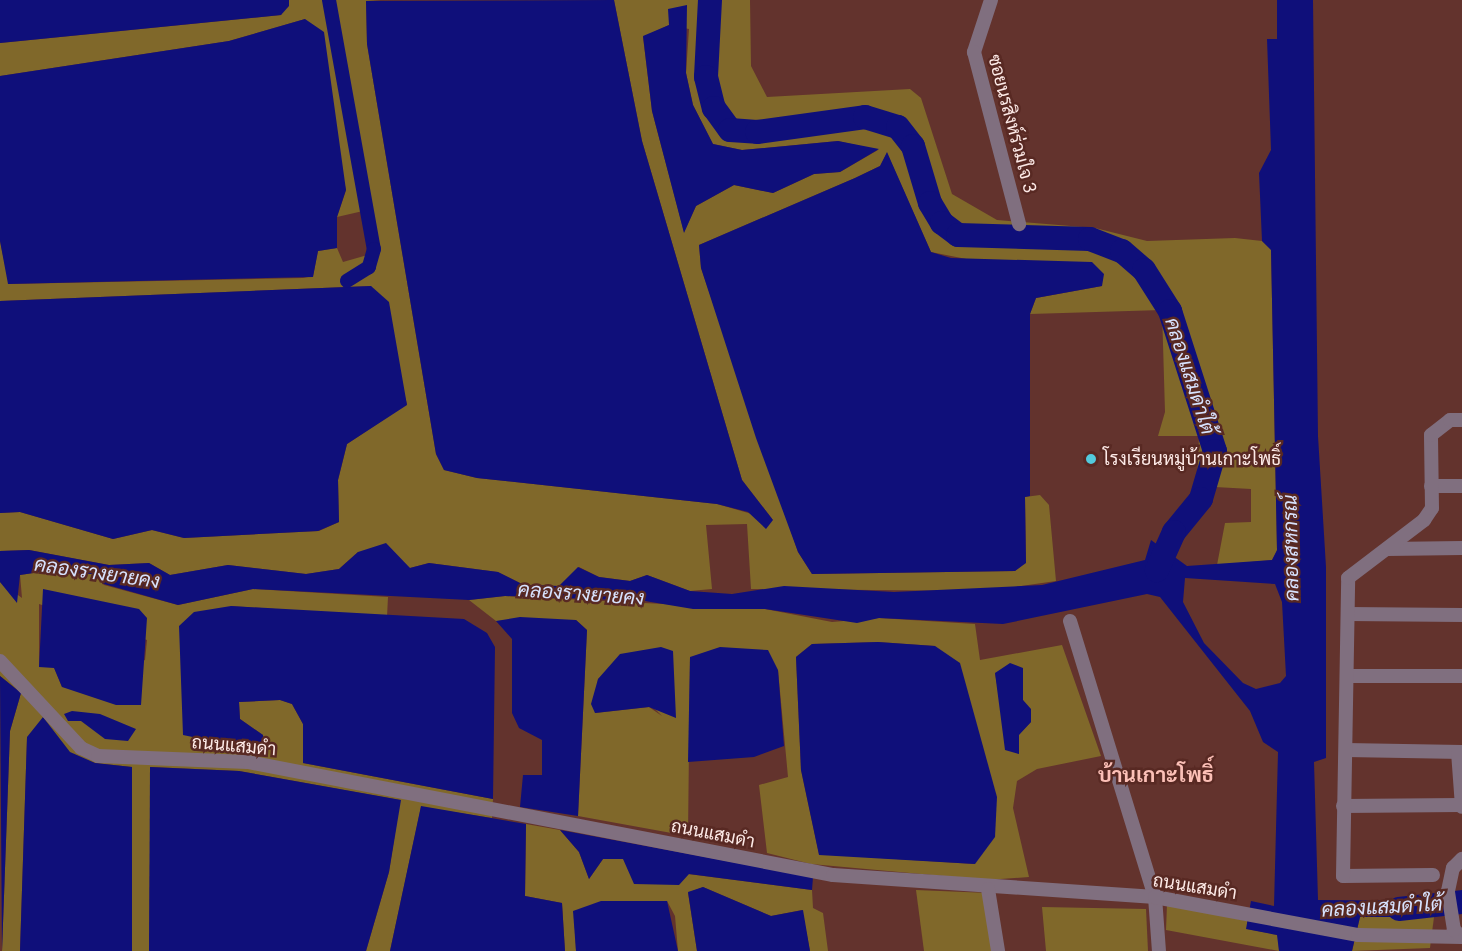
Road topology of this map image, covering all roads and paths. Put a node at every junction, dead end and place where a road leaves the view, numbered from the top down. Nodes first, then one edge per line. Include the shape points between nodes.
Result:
1 (991, 0) edge
2 (1019, 224) dead end
3 (1462, 420) edge
4 (1431, 486) junction
5 (1462, 486) edge
6 (1462, 548) edge
7 (1387, 549) junction
8 (1348, 614) junction
9 (1462, 615) edge
10 (1072, 628) dead end
11 (0, 661) edge
12 (1347, 676) junction
13 (1462, 676) edge
14 (1346, 750) junction
15 (1460, 752) edge
16 (1343, 806) junction
17 (1461, 806) edge
18 (1462, 859) edge
19 (1433, 875) dead end
20 (988, 889) junction
21 (1155, 897) junction
22 (1459, 935) edge
23 (998, 951) edge
24 (1159, 951) edge

1 - 2 street, ซอยนรสิงห์ร่วมใจ 3 via 974,52
3 - 4 street via 1450,420 1431,435
4 - 5 street
4 - 7 street via 1432,508 1424,520
6 - 7 street
7 - 8 street via 1348,578
8 - 9 street
8 - 12 street
10 - 21 street
11 - 20 street, ถนนแสมดำ via 81,748 98,756 248,762 833,876
12 - 13 street
12 - 14 street
14 - 15 street
14 - 16 street
15 - 17 street
16 - 17 street
16 - 19 street via 1343,876
18 - 22 street via 1454,868 1448,891
20 - 21 street, ถนนแสมดำ
20 - 23 street
21 - 22 street, ถนนแสมดำ via 1359,935
21 - 24 street

